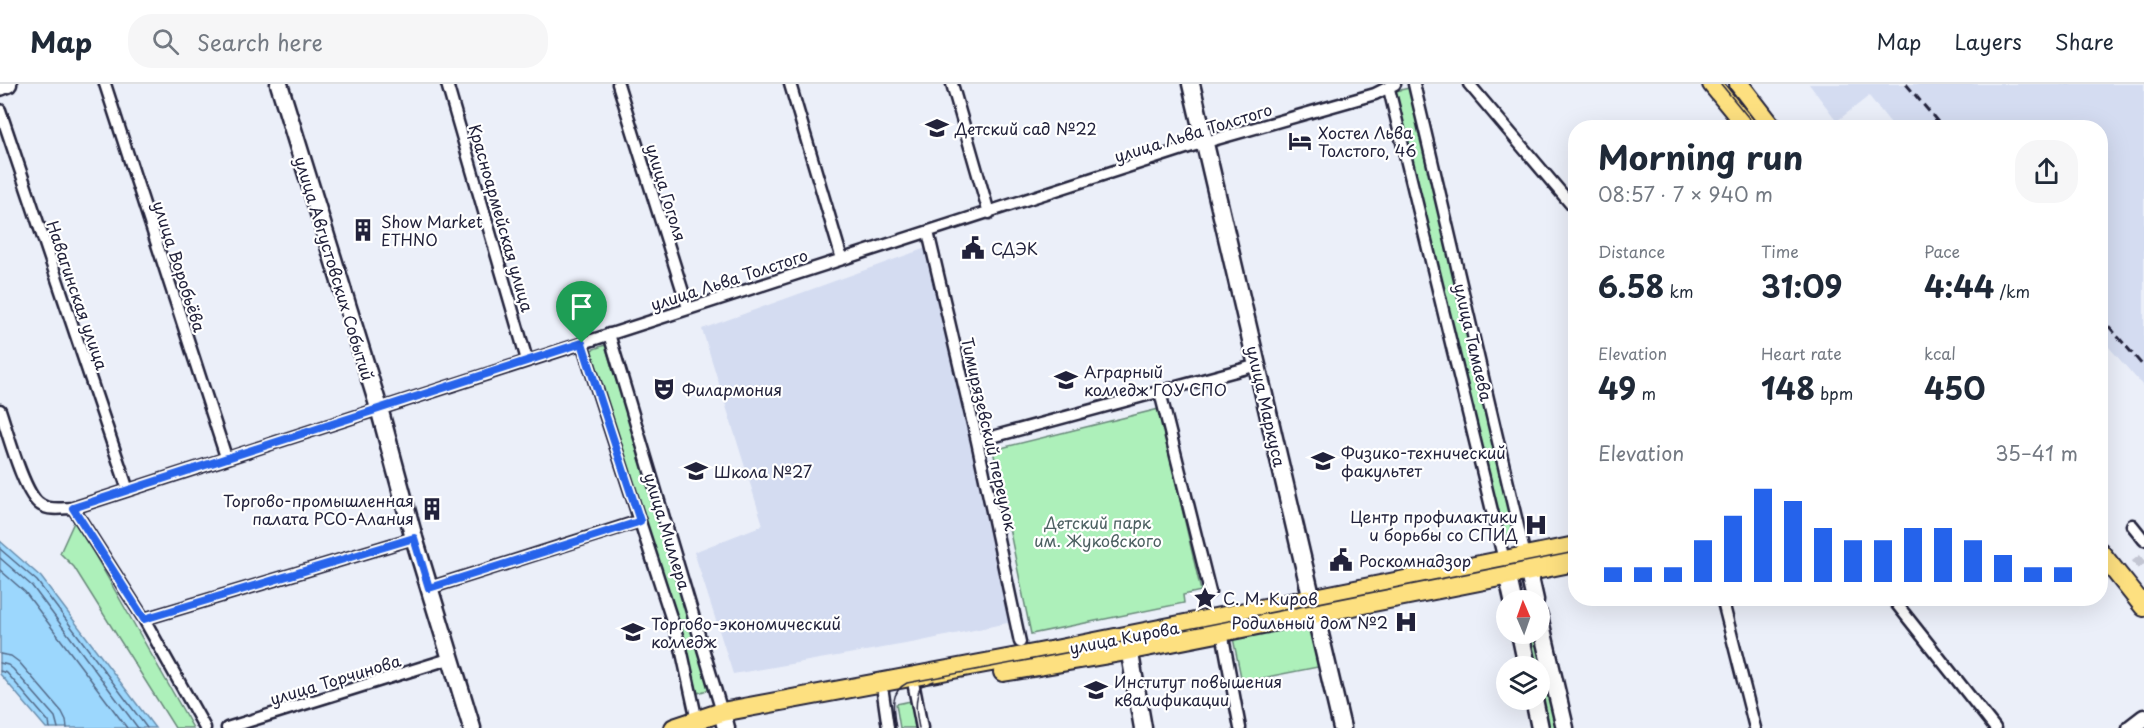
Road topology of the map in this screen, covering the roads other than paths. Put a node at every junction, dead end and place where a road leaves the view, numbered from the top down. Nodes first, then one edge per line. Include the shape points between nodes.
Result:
1 (8, 84) edge
2 (105, 84) edge
3 (279, 84) edge
4 (447, 84) edge
5 (618, 84) edge
6 (790, 84) edge
7 (952, 84) edge
8 (1191, 84) edge
9 (1414, 84) edge
10 (1469, 84) edge
11 (1712, 84) edge
12 (1739, 84) edge
13 (1392, 86) edge
14 (0, 87) edge
15 (0, 110) edge
16 (1741, 120) edge
17 (1767, 120) edge
18 (1204, 142) junction
19 (1568, 201) edge
20 (989, 213) junction
21 (928, 232) junction
22 (842, 259) junction
23 (688, 308) junction
24 (609, 334) junction
25 (582, 343) junction
26 (527, 360) junction
27 (1258, 365) junction
28 (1160, 392) junction
29 (379, 408) junction
30 (0, 410) edge
31 (977, 441) junction
32 (226, 457) junction
33 (128, 490) junction
34 (73, 508) junction
35 (640, 521) junction
36 (2132, 525) dead end
37 (414, 538) junction
38 (2144, 540) edge
39 (1568, 549) edge
40 (1568, 562) edge
41 (2108, 562) edge
42 (1527, 564) junction
43 (1506, 568) junction
44 (429, 588) junction
45 (1511, 590) edge
46 (1533, 590) edge
47 (1210, 592) dead end
48 (1724, 606) edge
49 (1898, 606) edge
50 (1313, 607) junction
51 (2144, 607) edge
52 (144, 619) junction
53 (1222, 632) junction
54 (1020, 642) dead end
55 (1128, 643) junction
56 (1546, 644) edge
57 (452, 658) junction
58 (914, 687) junction
59 (883, 693) junction
60 (1536, 710) edge
61 (2144, 718) edge
62 (713, 723) edge
63 (205, 728) edge
64 (227, 728) edge
65 (472, 728) edge
66 (674, 728) edge
67 (888, 728) edge
68 (922, 728) edge
69 (1143, 728) edge
70 (1240, 728) edge
71 (1342, 728) edge
72 (1540, 728) edge
73 (1565, 728) edge
74 (1755, 728) edge
75 (1995, 728) edge
76 (2132, 728) edge

1 - 14 street
2 - 32 street, улица Воробьёва
3 - 29 street, улица Августовских Событий
4 - 26 street, Красноармейская улица
5 - 23 street, улица Гоголя
6 - 22 street
7 - 20 street
8 - 18 street, улица Маркуса
9 - 42 street, улица Тамаева
10 - 19 street
11 - 16 main road
12 - 17 main road
13 - 18 street, улица Льва Толстого
13 - 43 street, улица Тамаева
15 - 33 street, Навагинская улица
18 - 20 street, улица Льва Толстого
18 - 27 street, улица Маркуса
20 - 21 street, улица Льва Толстого
21 - 22 street, улица Льва Толстого
21 - 31 street, Тимирязевский переулок
22 - 23 street, улица Льва Толстого
23 - 24 street, улица Льва Толстого
24 - 25 street, улица Льва Толстого
24 - 62 street, улица Миллера
25 - 26 street, улица Льва Толстого
25 - 35 street, улица Миллера
26 - 29 street, улица Льва Толстого
27 - 28 street
27 - 50 street, улица Маркуса
28 - 31 street
28 - 47 street
29 - 32 street, улица Льва Толстого
29 - 37 street, улица Августовских Событий
30 - 34 street via 34,499 47,508
31 - 54 street, Тимирязевский переулок
32 - 33 street, улица Льва Толстого
33 - 34 street, улица Льва Толстого
34 - 52 street
35 - 44 street
35 - 62 street, улица Миллера via 681,648
36 - 38 street
37 - 44 street, улица Августовских Событий
37 - 52 street
39 - 42 main road, улица Кирова
40 - 42 main road, улица Кирова
41 - 51 main road
42 - 43 main road, улица Кирова
42 - 46 street, улица Тамаева
43 - 45 street, улица Тамаева
43 - 50 main road, улица Кирова
44 - 57 street, улица Августовских Событий
48 - 74 street
49 - 75 street
50 - 53 main road, улица Кирова
50 - 55 main road, улица Кирова
50 - 71 street, улица Маркуса
52 - 63 street
53 - 55 main road, улица Кирова
53 - 70 street
55 - 58 main road, улица Кирова
55 - 62 main road, улица Кирова
55 - 69 street
56 - 73 street
57 - 64 street, улица Торчинова
57 - 65 street, улица Августовских Событий
58 - 59 main road, улица Кирова
58 - 68 street
59 - 62 main road, улица Кирова
59 - 67 street
60 - 72 street
61 - 76 street
62 - 66 main road, улица Кирова

